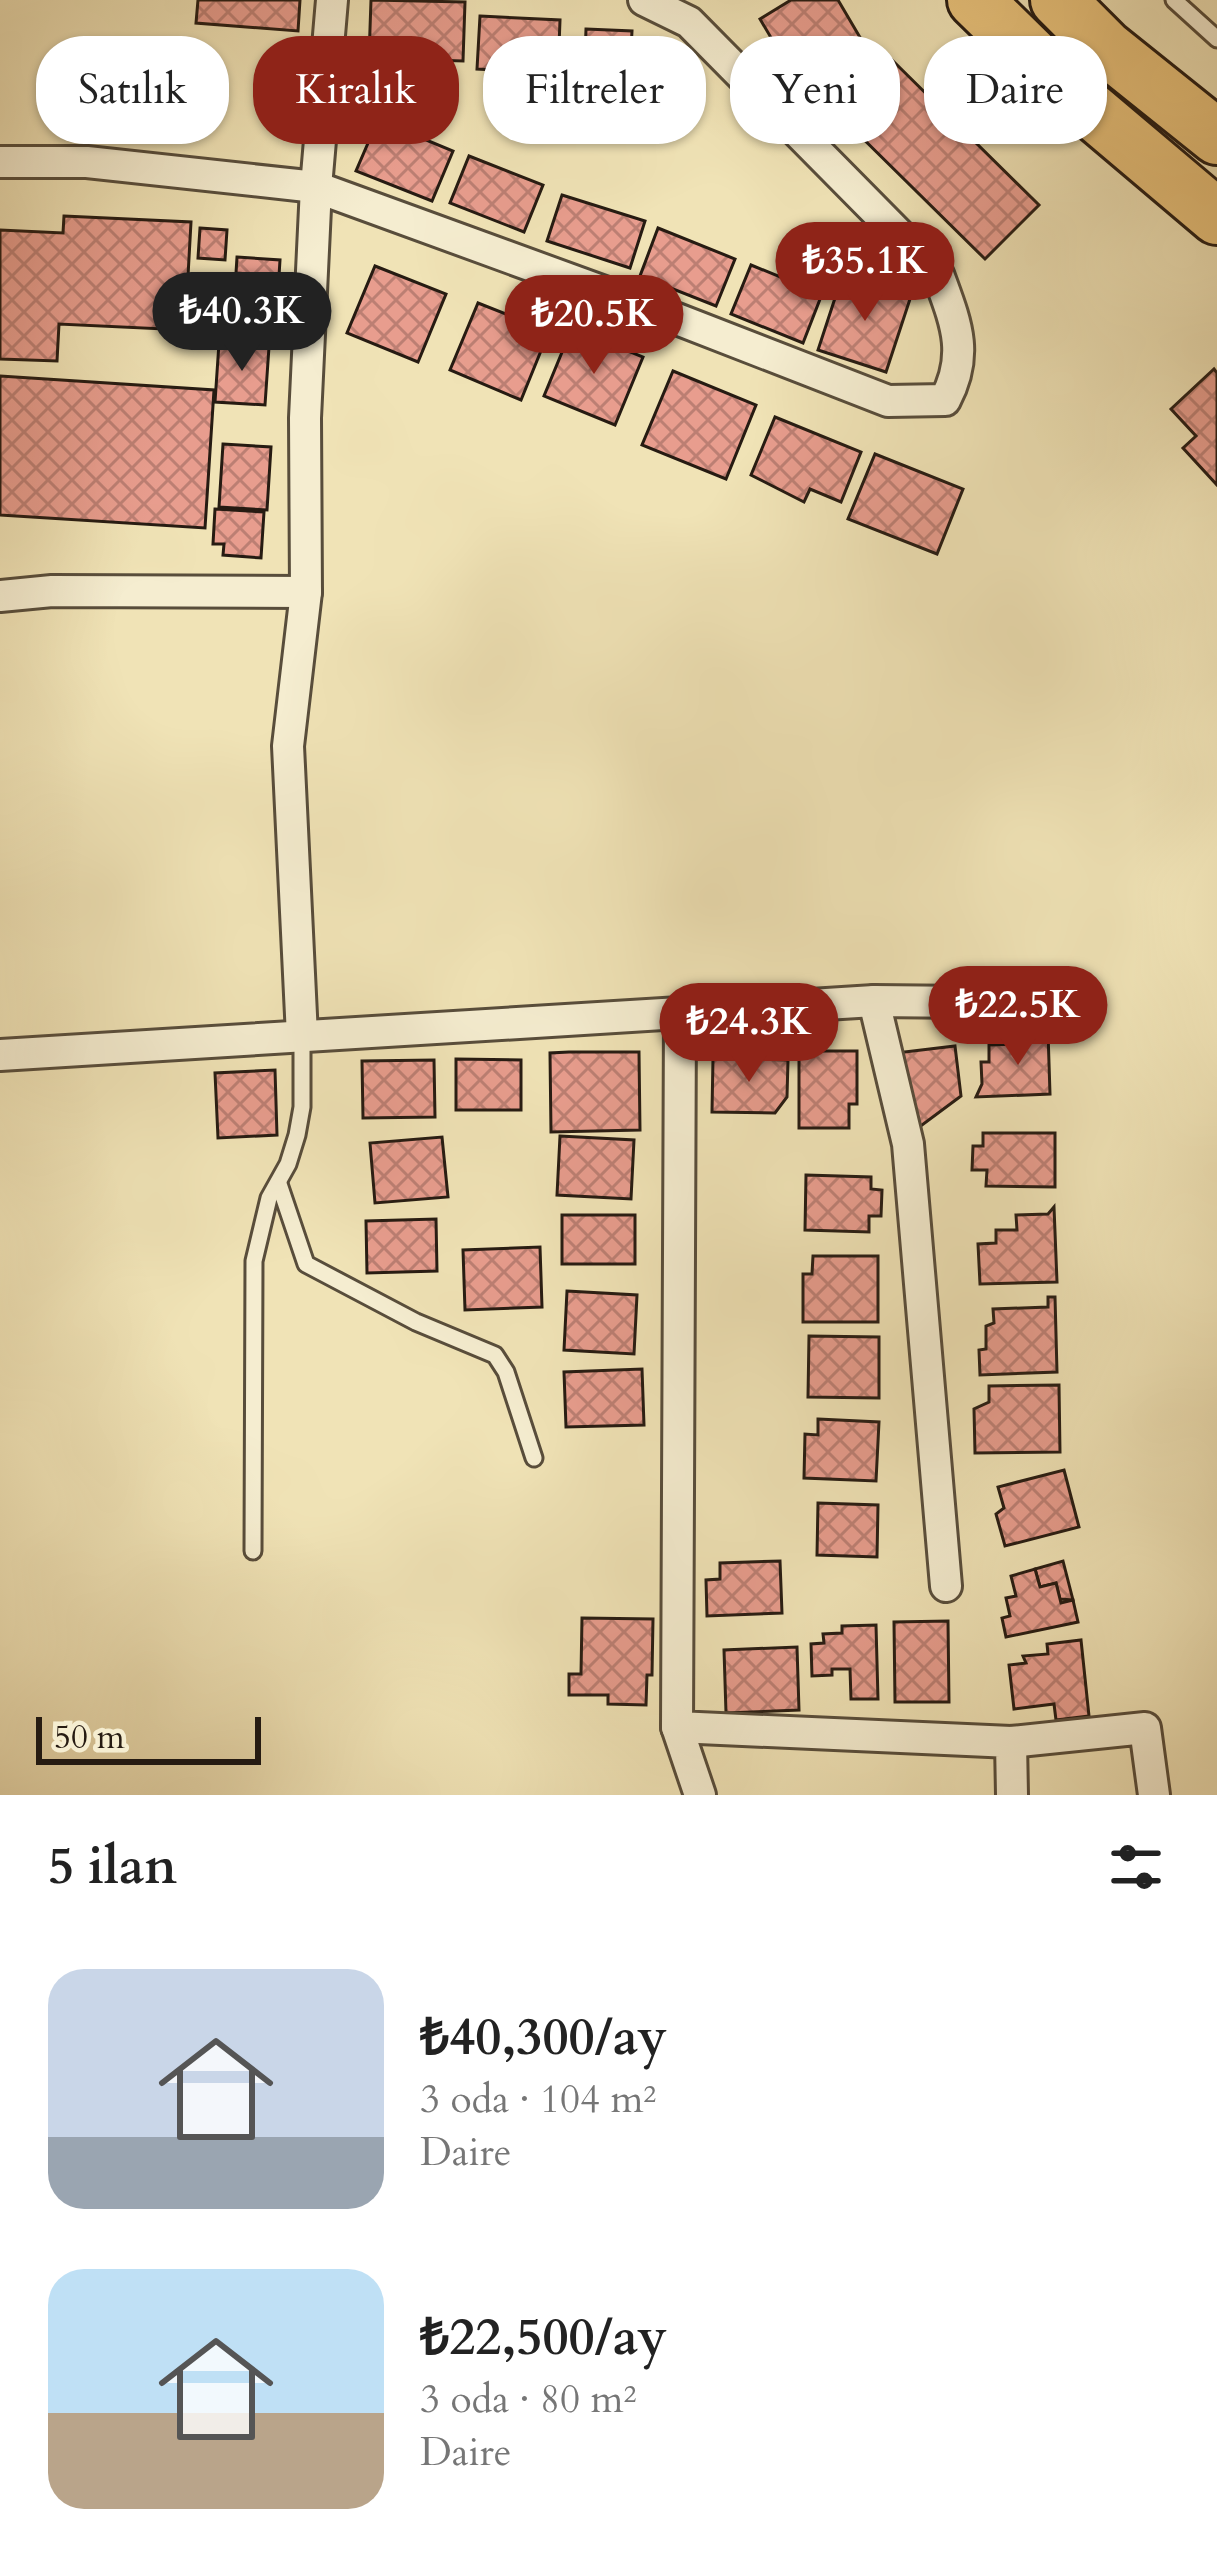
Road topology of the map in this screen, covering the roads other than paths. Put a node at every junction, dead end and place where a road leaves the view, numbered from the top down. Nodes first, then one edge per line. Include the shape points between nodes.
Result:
1 (332, 0) edge
2 (644, 0) edge
3 (975, 0) edge
4 (1058, 0) edge
5 (1174, 0) edge
6 (1217, 39) edge
7 (1217, 137) edge
8 (0, 162) edge
9 (316, 187) junction
10 (1217, 217) edge
11 (306, 592) junction
12 (0, 596) edge
13 (874, 1001) junction
14 (1072, 1003) dead end
15 (680, 1016) junction
16 (302, 1036) junction
17 (0, 1054) edge
18 (279, 1184) junction
19 (534, 1457) dead end
20 (253, 1551) dead end
21 (946, 1586) dead end
22 (677, 1727) junction
23 (1011, 1742) junction
24 (700, 1795) edge
25 (1012, 1795) edge
26 (1154, 1795) edge

1 - 9 street
2 - 9 street via 689,22 938,274 957,327 958,374 945,400 888,401
3 - 10 highway
4 - 7 highway
5 - 6 lane
8 - 9 street via 87,162
9 - 11 street
11 - 12 street
11 - 16 street via 288,746
13 - 14 street
13 - 15 street
13 - 21 street via 908,1144
15 - 16 street
15 - 22 street
16 - 17 street
16 - 18 lane via 302,1107
18 - 19 lane via 306,1264 495,1355
18 - 20 lane via 254,1261
22 - 23 street
22 - 24 street
23 - 25 street
23 - 26 street via 1144,1728

